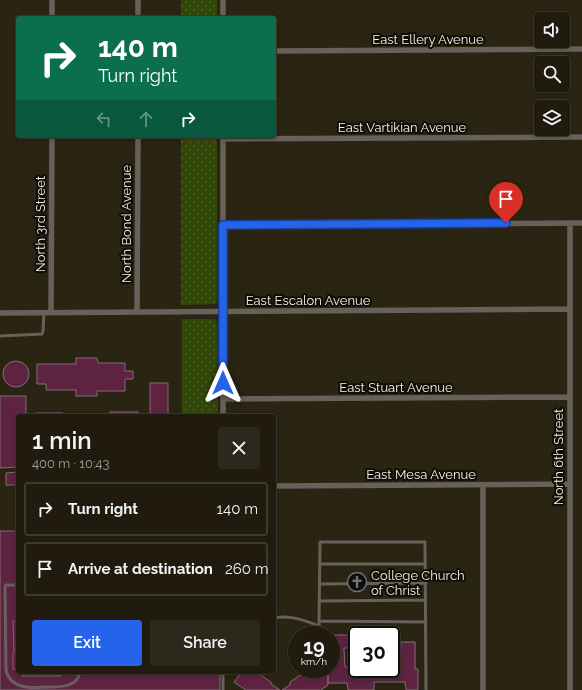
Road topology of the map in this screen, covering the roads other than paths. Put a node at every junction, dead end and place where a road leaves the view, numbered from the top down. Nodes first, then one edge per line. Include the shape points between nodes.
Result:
1 (52, 0) edge
2 (138, 0) edge
3 (223, 0) edge
4 (52, 16) edge
5 (138, 16) edge
6 (223, 16) edge
7 (582, 49) edge
8 (276, 50) edge
9 (276, 137) edge
10 (582, 137) edge
11 (52, 138) edge
12 (138, 138) edge
13 (223, 138) edge
14 (570, 223) junction
15 (582, 223) edge
16 (223, 225) junction
17 (569, 309) junction
18 (223, 311) junction
19 (44, 312) junction
20 (51, 312) junction
21 (137, 312) junction
22 (0, 313) edge
23 (0, 336) edge
24 (569, 397) junction
25 (223, 399) junction
26 (223, 414) edge
27 (569, 484) junction
28 (483, 485) junction
29 (276, 486) edge
30 (320, 564) junction
31 (425, 564) junction
32 (426, 583) junction
33 (319, 584) junction
34 (16, 585) edge
35 (426, 600) junction
36 (319, 601) junction
37 (276, 618) edge
38 (319, 621) junction
39 (426, 622) junction
40 (80, 674) edge
41 (223, 674) edge
42 (24, 689) edge
43 (223, 690) edge
44 (426, 690) edge
45 (483, 690) edge
46 (570, 690) edge

1 - 4 street
2 - 5 street
3 - 6 street
7 - 8 street, East Ellery Avenue
9 - 10 street, East Vartikian Avenue
11 - 20 street, North 3rd Street
12 - 21 street, North Bond Avenue
13 - 16 street
14 - 15 street
14 - 16 street
14 - 17 street, North 6th Street
16 - 18 street
17 - 18 street, East Escalon Avenue
17 - 24 street, North 6th Street
18 - 21 street, East Escalon Avenue
18 - 25 street
19 - 20 street, East Escalon Avenue
19 - 22 street, East Escalon Avenue
19 - 23 lane via 42,334
20 - 21 street, East Escalon Avenue
24 - 25 street, East Stuart Avenue
24 - 27 street, North 6th Street
25 - 26 street
27 - 28 street, East Mesa Avenue
27 - 46 street, North 6th Street
28 - 29 street, East Mesa Avenue
28 - 45 street
30 - 31 lane
30 - 31 lane via 320,542 425,542
30 - 33 lane
31 - 32 lane
32 - 33 lane
32 - 35 lane
33 - 36 lane
34 - 42 lane via 5,587 6,670 7,677
35 - 36 lane
35 - 39 lane
36 - 38 lane
37 - 38 lane via 284,616 319,626
38 - 39 lane
39 - 44 lane
40 - 42 lane via 76,680 65,686
41 - 43 lane

